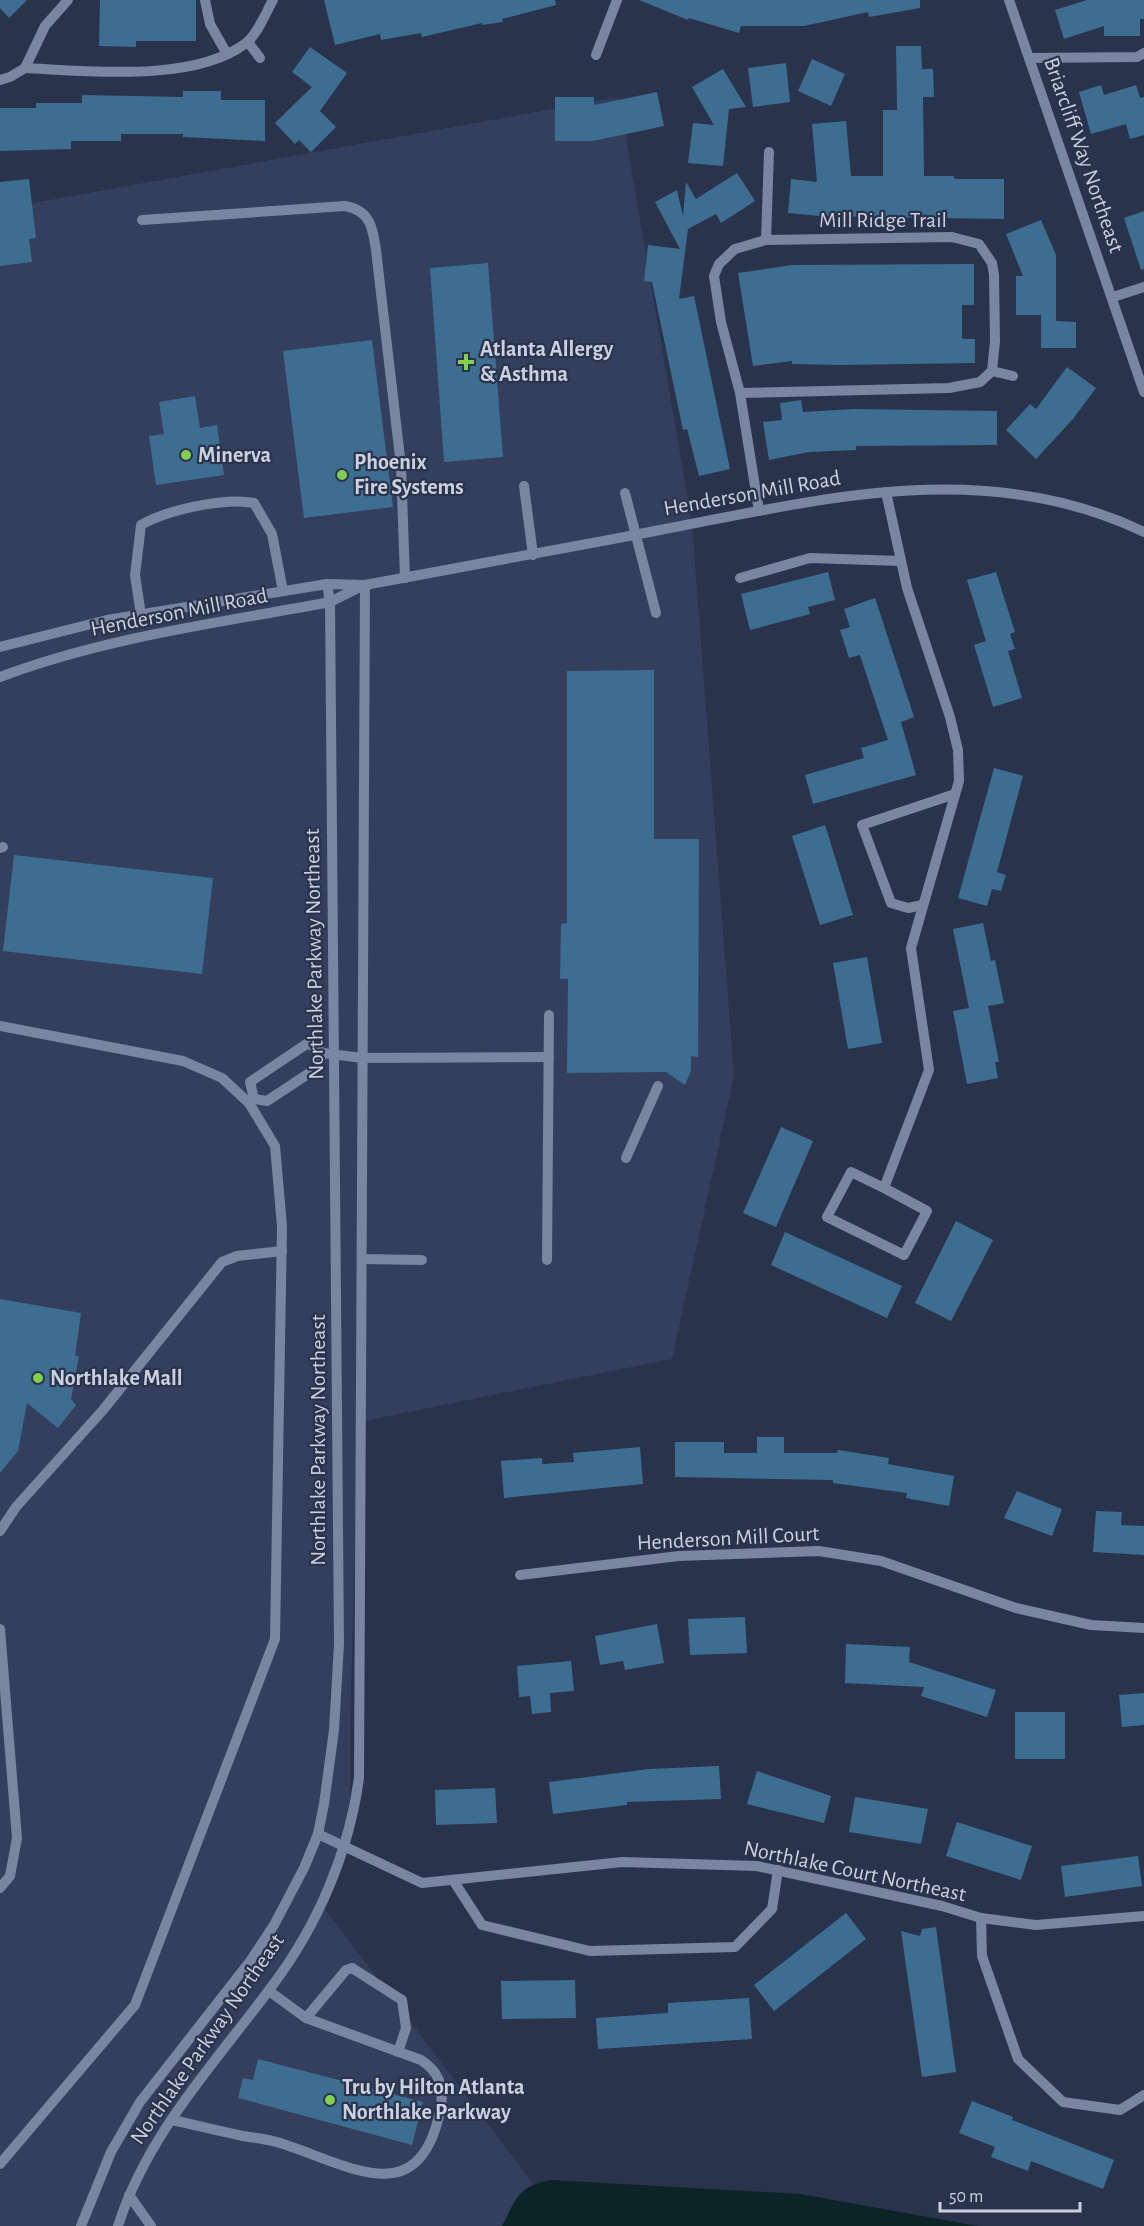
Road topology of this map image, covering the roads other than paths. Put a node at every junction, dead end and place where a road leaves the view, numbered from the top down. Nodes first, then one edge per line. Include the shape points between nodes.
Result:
1 (68, 0) edge
2 (205, 0) edge
3 (273, 0) edge
4 (617, 0) edge
5 (1009, 0) edge
6 (248, 42) junction
7 (1144, 53) edge
8 (227, 54) junction
9 (596, 55) dead end
10 (260, 58) dead end
11 (1029, 58) junction
12 (25, 68) junction
13 (0, 80) edge
14 (769, 152) dead end
15 (142, 220) dead end
16 (766, 240) junction
17 (1144, 287) edge
18 (1113, 297) junction
19 (992, 371) junction
20 (1013, 376) dead end
21 (1144, 392) edge
22 (740, 393) junction
23 (524, 486) dead end
24 (886, 492) junction
25 (625, 493) dead end
26 (759, 511) junction
27 (1144, 532) edge
28 (634, 535) junction
29 (533, 555) junction
30 (901, 561) junction
31 (405, 578) junction
32 (740, 578) dead end
33 (327, 584) junction
34 (365, 585) junction
35 (284, 591) junction
36 (330, 602) junction
37 (656, 613) dead end
38 (141, 615) junction
39 (0, 647) edge
40 (0, 677) edge
41 (955, 794) junction
42 (923, 904) junction
43 (549, 1015) dead end
44 (0, 1026) edge
45 (328, 1053) junction
46 (549, 1057) junction
47 (362, 1058) junction
48 (658, 1086) dead end
49 (252, 1101) junction
50 (626, 1158) dead end
51 (884, 1188) junction
52 (282, 1251) junction
53 (362, 1259) junction
54 (422, 1260) dead end
55 (547, 1260) dead end
56 (0, 1531) edge
57 (520, 1575) dead end
58 (1144, 1628) edge
59 (0, 1629) edge
60 (318, 1834) junction
61 (345, 1848) junction
62 (778, 1870) junction
63 (453, 1880) junction
64 (0, 1888) edge
65 (1144, 1916) edge
66 (981, 1918) junction
67 (269, 1991) junction
68 (306, 2018) junction
69 (398, 2052) junction
70 (1144, 2095) edge
71 (172, 2120) junction
72 (0, 2164) edge
73 (129, 2195) junction
74 (81, 2226) edge
75 (118, 2226) edge
76 (152, 2226) edge

1 - 12 street via 45,26
2 - 8 street via 210,24
3 - 6 street
4 - 9 street
5 - 11 street, Briarcliff Way Northeast
6 - 8 street
6 - 10 street
7 - 11 street via 1137,57
8 - 12 street via 177,68 130,72
11 - 18 street, Briarcliff Way Northeast
12 - 13 street
14 - 16 street
15 - 31 street via 345,206 357,208 368,217 376,250 401,466
16 - 19 street, Mill Ridge Trail via 952,237 979,244 992,263 994,275
16 - 22 street, Mill Ridge Trail via 735,249 719,264 714,276 721,322
17 - 18 street
18 - 21 street, Briarcliff Way Northeast
19 - 20 street
19 - 22 street via 980,382 949,388
22 - 26 street, Mill Ridge Trail
23 - 29 street
24 - 26 street, Henderson Mill Road via 838,496
24 - 27 street, Henderson Mill Road via 927,488 1034,496 1109,515
24 - 30 street
25 - 28 street
26 - 28 street, Henderson Mill Road
28 - 29 street, Henderson Mill Road
28 - 37 street
29 - 31 street, Henderson Mill Road
30 - 32 street via 810,558
30 - 41 street via 958,750 959,781
31 - 34 street, Henderson Mill Road
33 - 34 street, Henderson Mill Road
33 - 35 street, Henderson Mill Road
33 - 36 street, Northlake Parkway Northeast
34 - 36 street, Henderson Mill Road
34 - 47 street, Northlake Parkway Northeast
35 - 38 street, Henderson Mill Road
35 - 38 street via 272,534 254,503 240,500 157,516 141,525 135,575
36 - 40 street, Henderson Mill Road via 112,643
36 - 45 street, Northlake Parkway Northeast
38 - 39 street, Henderson Mill Road
41 - 42 street
41 - 42 street via 862,825 891,903 908,908
42 - 51 street via 911,948 929,1070
43 - 46 street
44 - 49 street via 183,1061 222,1078
45 - 47 street
45 - 49 street via 317,1068 267,1101
45 - 49 street via 308,1043 250,1082
45 - 60 street, Northlake Parkway Northeast via 339,1644 334,1730
46 - 47 street
46 - 55 street
47 - 53 street, Northlake Parkway Northeast
48 - 50 street
49 - 52 street via 275,1146
51 - 51 street via 927,1211 904,1255 826,1217 852,1172
52 - 56 street via 237,1256 222,1262
52 - 72 street via 275,1640 135,2005
53 - 54 street
53 - 61 street, Northlake Parkway Northeast via 359,1778
57 - 58 street, Henderson Mill Court via 679,1556 819,1551 881,1560 1016,1608 1091,1625
59 - 64 street via 16,1839 10,1876
60 - 61 street, Northlake Court Northeast
60 - 74 street, Northlake Parkway Northeast via 274,1925 251,1960 140,2102 111,2152
61 - 63 street, Northlake Court Northeast via 422,1883
61 - 67 street, Northlake Parkway Northeast via 324,1897
62 - 63 street, Northlake Court Northeast via 622,1862
62 - 63 street via 772,1909 735,1947 590,1951 482,1925
62 - 66 street, Northlake Court Northeast
65 - 66 street, Northlake Court Northeast via 1035,1925
66 - 70 street via 982,1956 1018,2059 1063,2102 1120,2110
67 - 68 street
67 - 71 street, Northlake Parkway Northeast
68 - 69 street
68 - 69 street via 346,1970 352,1968 402,2001 406,2028
69 - 71 street via 433,2068 441,2082 436,2133 424,2154 408,2169 388,2174 366,2173 277,2142
71 - 73 street, Northlake Parkway Northeast
73 - 75 street, Northlake Parkway Northeast
73 - 76 street

